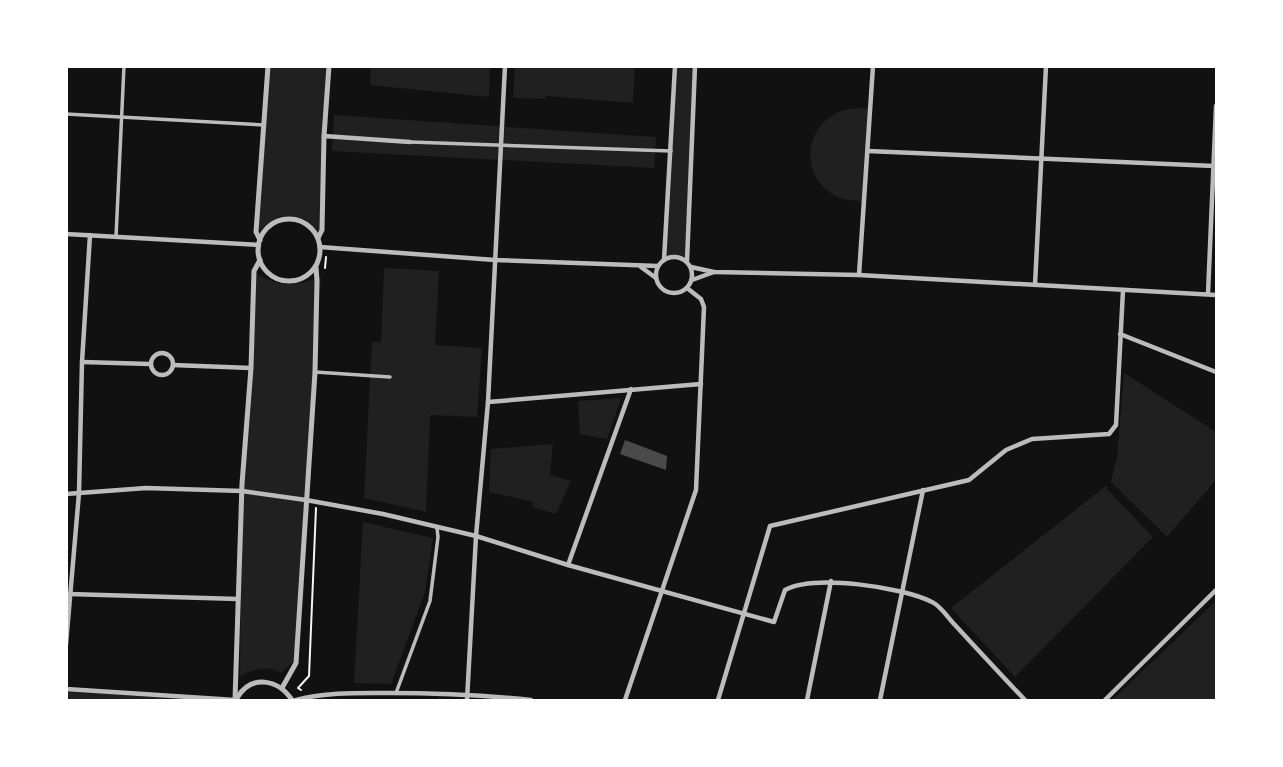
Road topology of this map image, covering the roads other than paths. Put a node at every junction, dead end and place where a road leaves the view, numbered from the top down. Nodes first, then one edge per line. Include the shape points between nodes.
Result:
1 (124, 66) edge
2 (268, 66) edge
3 (329, 66) edge
4 (505, 66) edge
5 (675, 66) edge
6 (695, 66) edge
7 (873, 66) edge
8 (1046, 66) edge
9 (1216, 106) edge
10 (66, 114) edge
11 (122, 117) junction
12 (264, 125) junction
13 (324, 136) junction
14 (411, 142) joint
15 (501, 145) junction
16 (671, 151) junction
17 (868, 151) junction
18 (1040, 158) junction
19 (1214, 166) junction
20 (66, 234) edge
21 (90, 235) junction
22 (116, 237) junction
23 (318, 238) junction
24 (259, 242) junction
25 (320, 247) junction
26 (260, 260) junction
27 (495, 260) junction
28 (664, 260) junction
29 (689, 264) junction
30 (658, 266) junction
31 (316, 267) junction
32 (640, 267) junction
33 (714, 272) junction
34 (859, 275) junction
35 (656, 278) junction
36 (692, 280) junction
37 (1035, 285) junction
38 (687, 288) junction
39 (1123, 290) junction
40 (1208, 295) junction
41 (1216, 295) edge
42 (1120, 334) junction
43 (82, 362) junction
44 (150, 364) junction
45 (173, 365) junction
46 (251, 368) junction
47 (315, 372) junction
48 (1216, 372) edge
49 (390, 377) dead end
50 (701, 384) junction
51 (631, 389) junction
52 (488, 402) junction
53 (242, 491) junction
54 (923, 491) junction
55 (79, 493) junction
56 (66, 494) edge
57 (306, 500) junction
58 (437, 528) junction
59 (476, 536) junction
60 (568, 565) junction
61 (831, 581) junction
62 (1216, 590) edge
63 (662, 591) junction
64 (901, 593) junction
65 (69, 594) junction
66 (238, 599) junction
67 (744, 614) junction
68 (66, 644) edge
69 (282, 688) junction
70 (66, 689) edge
71 (396, 693) junction
72 (468, 693) junction
73 (166, 698) edge
74 (235, 700) edge
75 (294, 701) edge
76 (467, 701) edge
77 (531, 701) edge
78 (625, 701) edge
79 (719, 701) edge
80 (807, 701) edge
81 (880, 701) edge
82 (1025, 701) edge
83 (1105, 701) edge

1 - 11 street
2 - 12 street
3 - 13 street
4 - 15 street
5 - 16 street
6 - 29 street
7 - 17 street
8 - 18 street
9 - 19 street
10 - 11 street
11 - 12 street
11 - 22 street
12 - 24 street
13 - 14 street
13 - 23 street via 322,230
14 - 15 street
15 - 16 street
15 - 27 street
16 - 28 street
17 - 18 street
17 - 34 street
18 - 19 street
18 - 37 street
19 - 40 street
20 - 21 street
21 - 22 street
21 - 43 street
22 - 24 street
23 - 24 street via 306,224 287,219 270,226
23 - 25 street
24 - 26 street
25 - 27 street
25 - 31 street
26 - 31 street via 268,273 287,282 298,281
26 - 46 street via 254,271
27 - 32 street
27 - 52 street
28 - 29 street via 678,257
28 - 30 street
29 - 33 street
29 - 36 street
30 - 32 street
30 - 35 street
31 - 47 street
32 - 35 street
33 - 34 street
33 - 36 street
34 - 37 street
35 - 38 street via 668,292
36 - 38 street
37 - 39 street
38 - 50 street via 704,307
39 - 40 street
39 - 42 street
40 - 41 street
42 - 48 street
42 - 54 street via 1116,425 1108,433 1032,439 1006,450 970,480
43 - 44 street
43 - 55 street
44 - 45 street via 162,353
44 - 45 street via 161,376 172,371
45 - 46 street
46 - 53 street
47 - 49 street
47 - 57 street
50 - 51 street
50 - 63 street via 695,489
51 - 52 street
51 - 60 street
52 - 59 street
53 - 55 street via 146,488
53 - 57 street
53 - 66 street
54 - 64 street
54 - 67 street via 770,526
55 - 56 street
55 - 65 street
57 - 58 street
57 - 69 street via 296,663
58 - 59 street
58 - 71 street via 430,601
59 - 60 street
59 - 72 street
60 - 63 street
61 - 64 street
61 - 67 street via 785,590 774,622
61 - 80 street
62 - 83 street
63 - 67 street
63 - 78 street
64 - 81 street
64 - 82 street via 934,603
65 - 66 street
65 - 68 street
66 - 74 street
67 - 79 street
69 - 74 street via 259,681
69 - 75 street
70 - 73 street
71 - 72 street
71 - 75 street via 335,693
72 - 76 street
72 - 77 street
73 - 74 street

